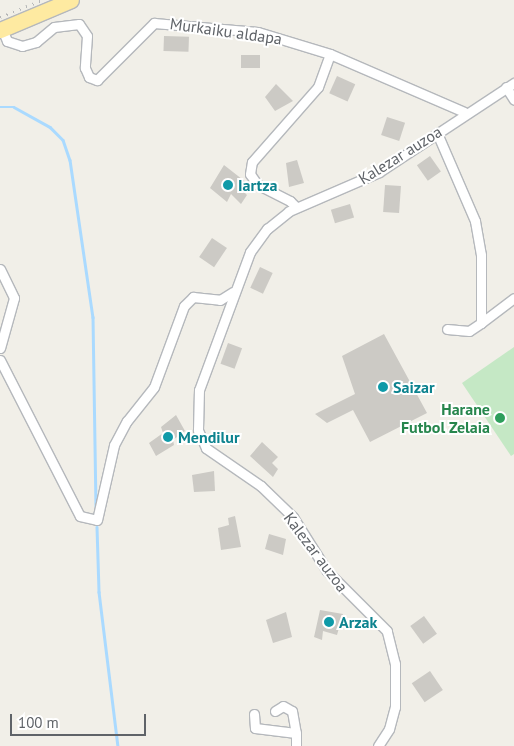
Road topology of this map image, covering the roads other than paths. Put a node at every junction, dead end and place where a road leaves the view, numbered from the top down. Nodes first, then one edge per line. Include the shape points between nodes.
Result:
1 (71, 0) edge
2 (1, 30) edge
3 (330, 54) junction
4 (510, 85) edge
5 (514, 100) edge
6 (464, 112) junction
7 (437, 133) junction
8 (296, 208) junction
9 (0, 269) edge
10 (233, 292) junction
11 (514, 298) edge
12 (481, 323) junction
13 (446, 329) dead end
14 (0, 348) edge
15 (0, 360) edge
16 (275, 711) dead end
17 (254, 714) dead end
18 (296, 733) junction
19 (296, 746) edge
20 (378, 746) edge

1 - 2 highway
2 - 3 street, Murkaiku aldapa via 8,41 22,46 36,42 54,27 79,24 87,36 84,68 89,77 97,80 108,72 144,29 158,22 258,32
3 - 6 street, Murkaiku aldapa
3 - 8 street via 318,88 252,162 250,174 257,184 290,201
4 - 5 street
4 - 6 street, Kalezar auzoa
6 - 7 street, Kalezar auzoa
7 - 8 street, Kalezar auzoa via 364,180
7 - 12 street via 475,220 481,255
8 - 10 street, Kalezar auzoa via 257,240
9 - 14 street via 14,298
10 - 15 street via 220,300 194,297 184,306 154,387 127,421 114,445 97,520 80,516
10 - 20 street, Kalezar auzoa via 199,390 200,436 214,456 261,486 292,517 326,572 387,631 395,664 395,706 389,729
11 - 12 street
12 - 13 street via 469,331
16 - 18 street via 283,706 292,711
17 - 18 street via 255,728
18 - 19 street

